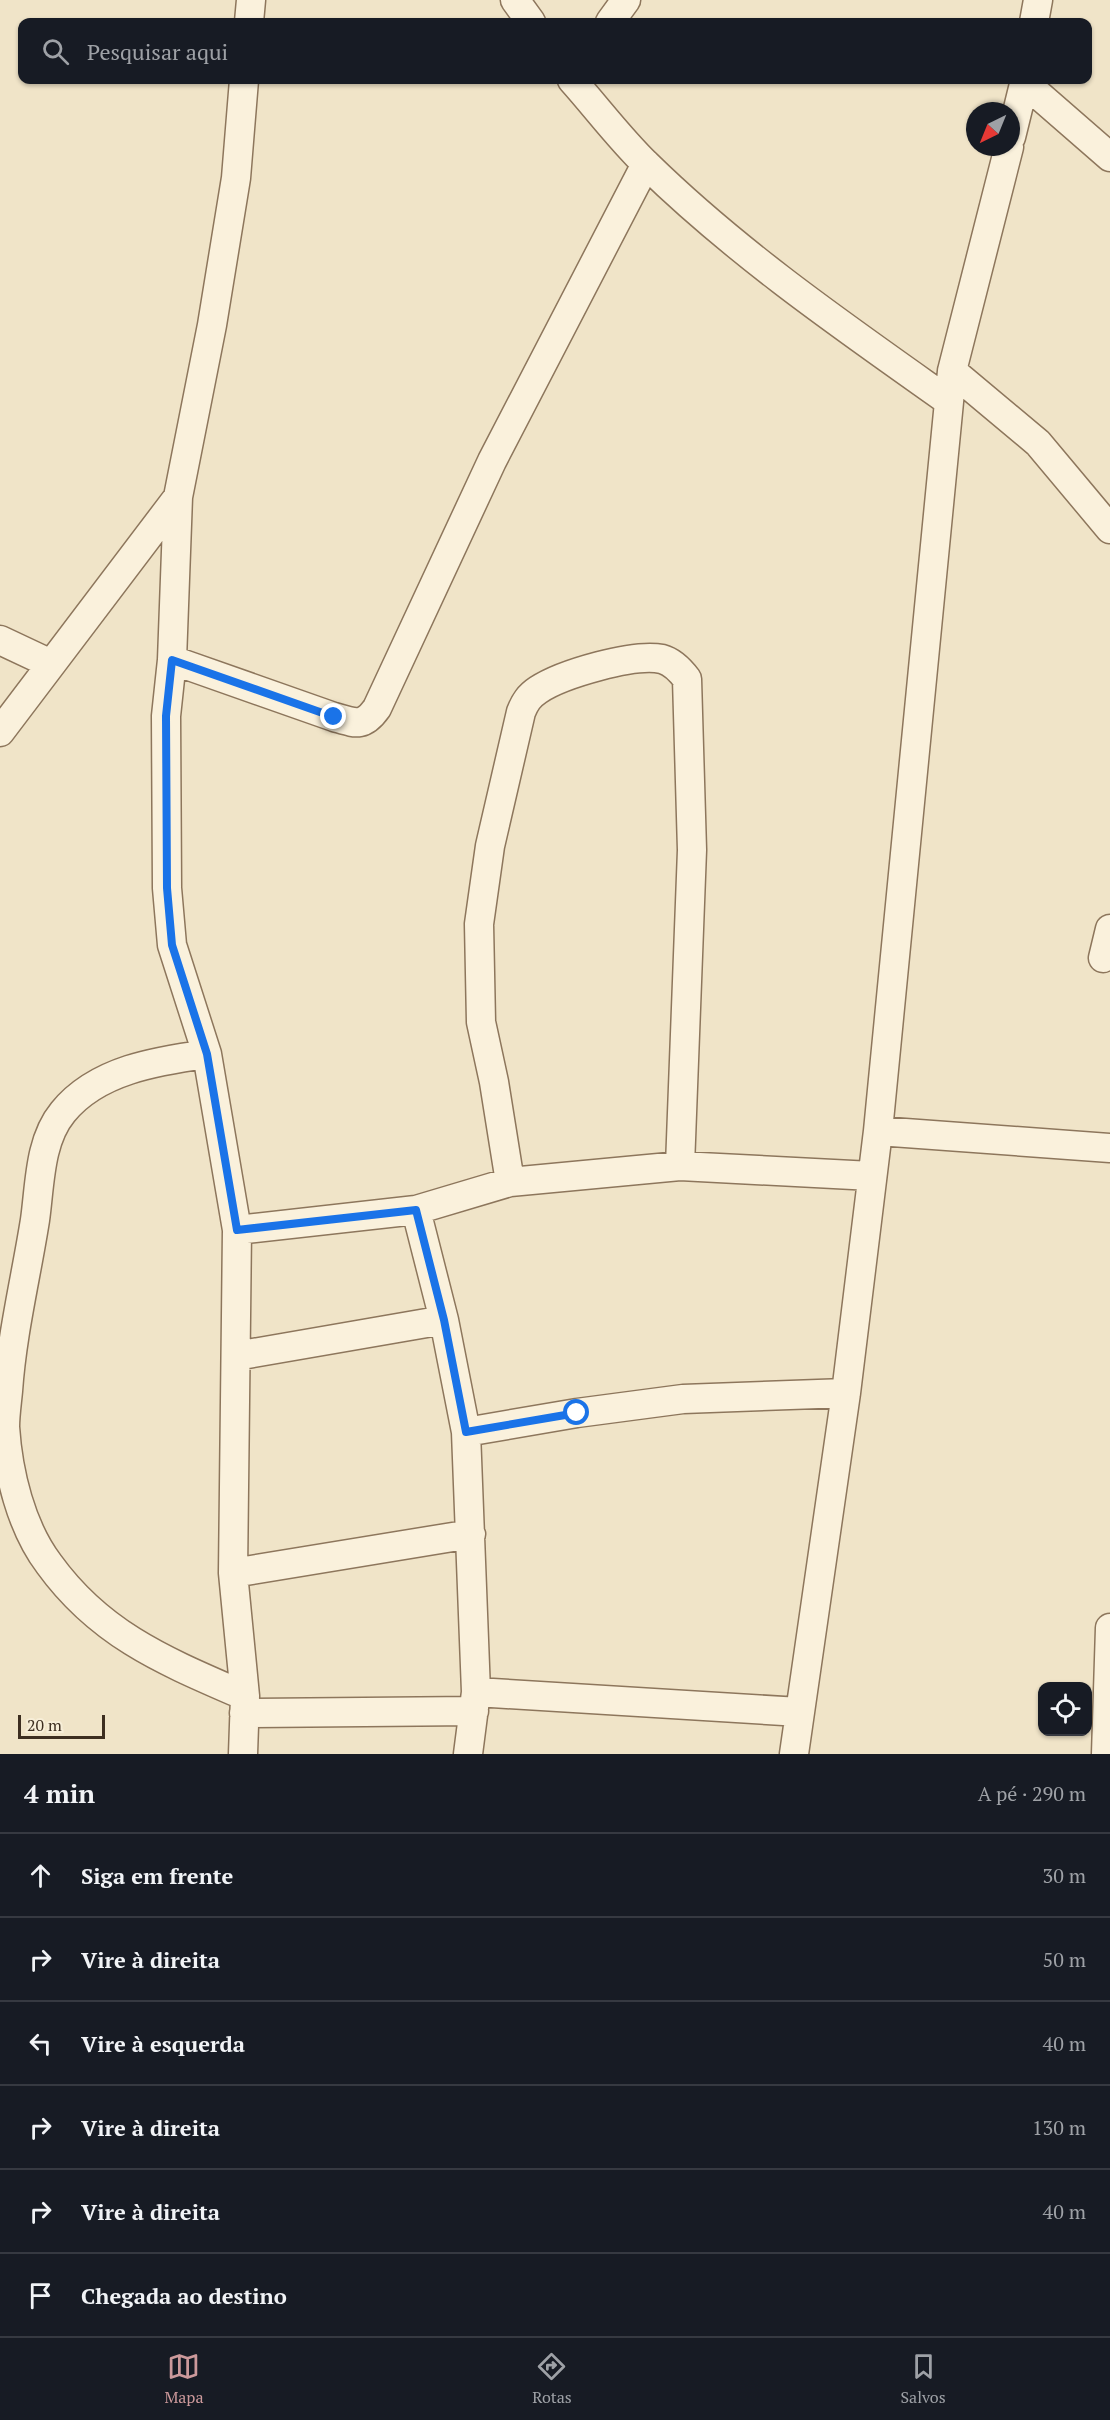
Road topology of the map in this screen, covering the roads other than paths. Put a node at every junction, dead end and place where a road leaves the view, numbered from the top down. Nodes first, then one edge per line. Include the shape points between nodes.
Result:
1 (251, 0) edge
2 (515, 0) edge
3 (626, 0) edge
4 (1038, 0) edge
5 (249, 18) edge
6 (528, 18) edge
7 (613, 18) edge
8 (1035, 18) edge
9 (244, 84) edge
10 (576, 84) edge
11 (1024, 84) edge
12 (1028, 84) edge
13 (1020, 102) edge
14 (1007, 156) edge
15 (1110, 158) edge
16 (646, 164) junction
17 (952, 371) junction
18 (947, 400) junction
19 (178, 497) junction
20 (1110, 529) edge
21 (0, 640) edge
22 (172, 660) junction
23 (51, 664) junction
24 (0, 732) edge
25 (1110, 929) edge
26 (1103, 958) dead end
27 (207, 1054) junction
28 (878, 1131) junction
29 (1110, 1148) edge
30 (680, 1166) junction
31 (872, 1176) junction
32 (510, 1182) junction
33 (416, 1210) junction
34 (237, 1230) junction
35 (444, 1320) junction
36 (236, 1356) junction
37 (846, 1393) junction
38 (466, 1432) junction
39 (471, 1534) junction
40 (233, 1573) junction
41 (1110, 1628) edge
42 (475, 1701) junction
43 (245, 1705) junction
44 (800, 1712) junction
45 (243, 1754) edge
46 (468, 1754) edge
47 (794, 1754) edge
48 (1106, 1754) edge

1 - 5 street
2 - 6 street
3 - 7 street
4 - 8 street
9 - 19 street via 236,178
10 - 16 street
11 - 13 street
12 - 15 street
14 - 17 street
16 - 18 street via 820,310
16 - 22 street via 492,461 369,719 357,723 334,717
17 - 18 street
17 - 20 street via 1038,443
18 - 28 street via 934,572
19 - 22 street
19 - 23 street
21 - 23 street
22 - 27 street via 166,716 171,934
23 - 24 street
25 - 26 street
27 - 34 street
27 - 43 street via 124,1071 85,1093 53,1125 24,1273 5,1426 26,1524 48,1563 72,1591 102,1622 135,1644
28 - 29 street
28 - 31 street
30 - 31 street
30 - 32 street
30 - 32 street via 692,850 687,679 664,660 638,658 540,688 525,702 521,712 490,846 479,934 481,1022
31 - 37 street
32 - 33 street
33 - 34 street
33 - 35 street
34 - 36 street
35 - 36 street
35 - 38 street
36 - 40 street
37 - 38 street via 682,1399
37 - 44 street
38 - 39 street
39 - 40 street
39 - 42 street
40 - 43 street
41 - 48 street
42 - 43 street
42 - 44 street
42 - 46 street
43 - 45 street
44 - 47 street

